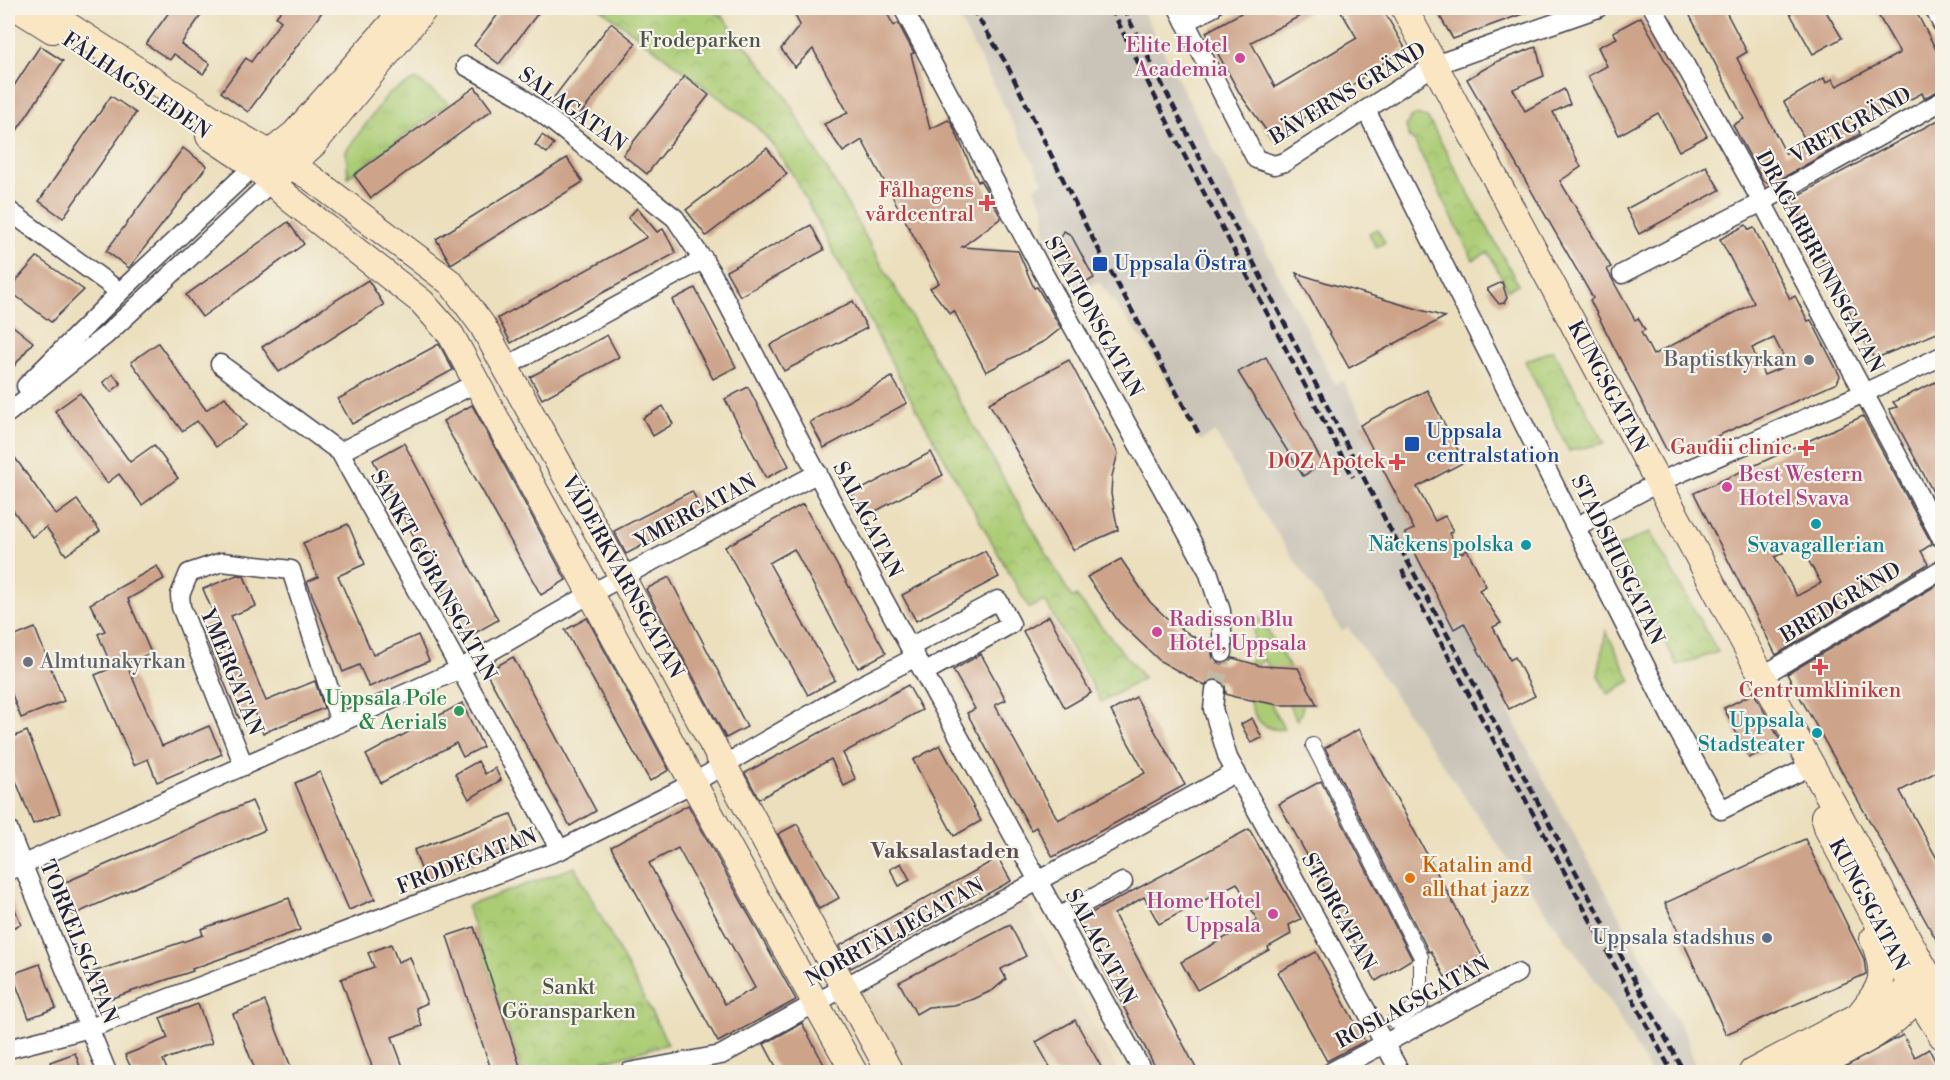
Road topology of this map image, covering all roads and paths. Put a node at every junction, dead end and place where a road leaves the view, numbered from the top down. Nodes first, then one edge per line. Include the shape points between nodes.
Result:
1 (17, 8) edge
2 (41, 8) edge
3 (406, 8) edge
4 (425, 8) edge
5 (903, 8) edge
6 (1212, 8) edge
7 (1404, 8) edge
8 (1598, 8) edge
9 (1653, 8) edge
10 (1934, 8) edge
11 (1181, 15) edge
12 (1942, 24) edge
13 (1435, 65) junction
14 (466, 66) dead end
15 (1942, 101) edge
16 (1366, 110) junction
17 (272, 166) junction
18 (1762, 202) junction
19 (8, 210) edge
20 (704, 259) junction
21 (1622, 274) dead end
22 (120, 292) junction
23 (1942, 356) edge
24 (220, 364) dead end
25 (505, 367) junction
26 (478, 382) junction
27 (1864, 393) junction
28 (8, 404) edge
29 (8, 413) edge
30 (340, 452) junction
31 (818, 473) junction
32 (1659, 482) junction
33 (1576, 527) junction
34 (1942, 539) edge
35 (1942, 568) edge
36 (622, 577) junction
37 (592, 593) junction
38 (1223, 653) tunnel mouth
39 (917, 659) junction
40 (458, 670) junction
41 (1762, 676) junction
42 (1215, 690) tunnel mouth
43 (340, 723) junction
44 (1313, 745) dead end
45 (723, 764) junction
46 (244, 766) junction
47 (1811, 766) junction
48 (1236, 772) junction
49 (693, 783) junction
50 (8, 829) edge
51 (1828, 830) junction
52 (560, 850) junction
53 (15, 867) edge
54 (1039, 880) junction
55 (1123, 882) dead end
56 (1058, 917) junction
57 (1517, 972) dead end
58 (845, 986) junction
59 (1934, 991) edge
60 (815, 1003) junction
61 (1857, 1016) junction
62 (1394, 1021) dead end
63 (90, 1028) junction
64 (1942, 1036) edge
65 (1384, 1044) junction
66 (8, 1049) edge
67 (107, 1072) edge
68 (629, 1072) edge
69 (854, 1072) edge
70 (890, 1072) edge
71 (1143, 1072) edge
72 (1331, 1072) edge
73 (1400, 1072) edge
74 (1752, 1072) edge
75 (1801, 1072) edge

1 - 17 main road, FÅLHAGSLEDEN
2 - 17 main road, FÅLHAGSLEDEN
3 - 17 main road via 294,134
4 - 17 main road via 314,144
5 - 38 street, STATIONSGATAN via 1208,571 1221,610
6 - 11 street
7 - 13 main road, KUNGSGATAN
8 - 13 street, BÄVERNS GRÄND
9 - 18 street, DRAGARBRUNNSGATAN
10 - 12 street
11 - 16 street, BÄVERNS GRÄND via 1256,159 1274,165 1285,162
13 - 16 street, BÄVERNS GRÄND
13 - 32 main road, KUNGSGATAN
14 - 20 street, SALAGATAN via 520,96 611,166 680,222
15 - 18 street, VRETGRÄND
16 - 33 street, STADSHUSGATAN
17 - 22 street
17 - 25 main road, VÄDERKVARNSGATAN via 310,177 451,283
17 - 26 main road, VÄDERKVARNSGATAN via 290,199 422,302 451,335
17 - 29 street via 138,306
18 - 21 street, VRETGRÄND
18 - 27 street, DRAGARBRUNNSGATAN
19 - 22 street
20 - 25 street
20 - 31 street, SALAGATAN
22 - 28 street
23 - 27 street
24 - 30 street, SANKT GÖRANSGATAN
25 - 36 main road, VÄDERKVARNSGATAN
26 - 30 street
26 - 37 main road, VÄDERKVARNSGATAN
27 - 32 street
27 - 34 street, DRAGARBRUNNSGATAN
30 - 40 street, SANKT GÖRANSGATAN
31 - 36 street, YMERGATAN
31 - 39 street, SALAGATAN
32 - 33 street
32 - 41 main road, KUNGSGATAN
33 - 47 street, STADSHUSGATAN via 1721,810
35 - 41 street, BREDGRÄND
36 - 37 street, YMERGATAN
36 - 45 main road, VÄDERKVARNSGATAN
37 - 40 street, YMERGATAN
37 - 49 main road, VÄDERKVARNSGATAN
39 - 45 street, FRODEGATAN
39 - 54 street, SALAGATAN
40 - 43 street, YMERGATAN
40 - 52 street, SANKT GÖRANSGATAN
41 - 47 main road, KUNGSGATAN
42 - 48 street via 1216,725
43 - 46 street, YMERGATAN
43 - 46 street, YMERGATAN via 291,570 222,562 189,573 180,595 181,607
44 - 62 street via 1421,957 1421,1005
45 - 49 street, FRODEGATAN
45 - 58 main road, VÄDERKVARNSGATAN
46 - 53 street, YMERGATAN
47 - 51 main road, KUNGSGATAN
47 - 59 main road, KUNGSGATAN
48 - 54 street, NORRTÄLJEGATAN
48 - 65 street, STORGATAN
49 - 52 street, FRODEGATAN
49 - 60 main road, VÄDERKVARNSGATAN
50 - 53 street, TORKELSGATAN
51 - 59 main road, KUNGSGATAN
51 - 61 main road via 1882,962 1882,982
52 - 63 street, FRODEGATAN
53 - 63 street, TORKELSGATAN
54 - 56 street, SALAGATAN
54 - 58 street, NORRTÄLJEGATAN
55 - 56 street
56 - 71 street, SALAGATAN
57 - 65 street, ROSLAGSGATAN
58 - 60 street, NORRTÄLJEGATAN
58 - 70 main road, VÄDERKVARNSGATAN
59 - 61 main road via 1896,996
59 - 64 main road, KUNGSGATAN
59 - 75 main road via 1869,1038
60 - 68 street, NORRTÄLJEGATAN via 721,1055
60 - 69 main road, VÄDERKVARNSGATAN
61 - 74 main road
63 - 66 street, FRODEGATAN
63 - 67 street, TORKELSGATAN
65 - 72 street, ROSLAGSGATAN
65 - 73 street, STORGATAN

